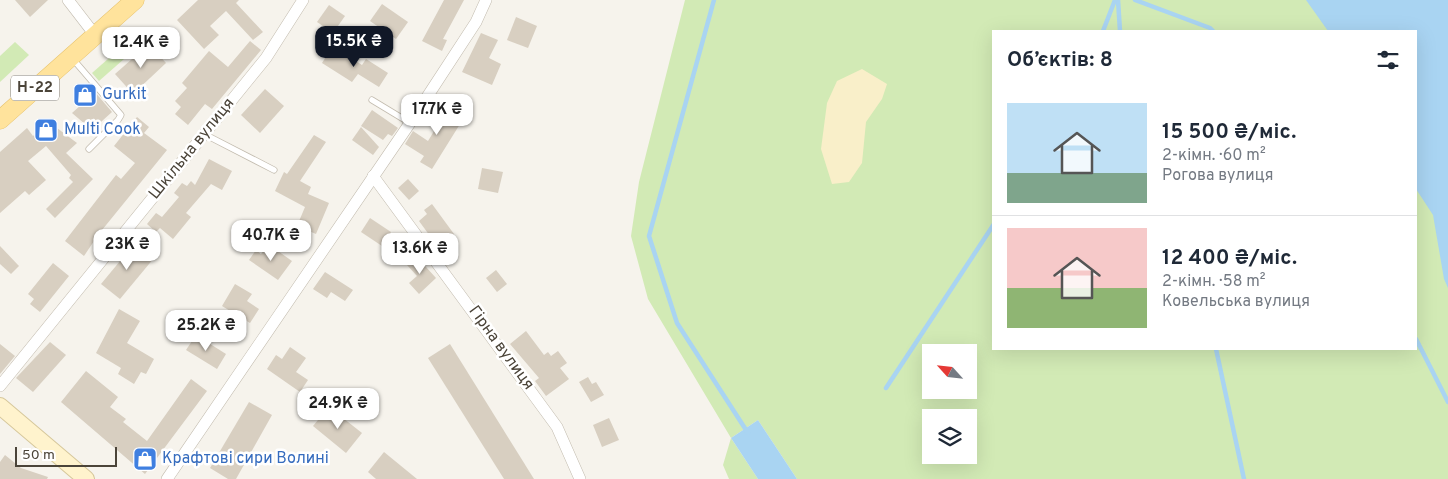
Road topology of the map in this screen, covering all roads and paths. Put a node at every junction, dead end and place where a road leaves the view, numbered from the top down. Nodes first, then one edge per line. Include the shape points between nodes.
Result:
1 (68, 0) edge
2 (135, 0) edge
3 (303, 0) edge
4 (486, 0) edge
5 (95, 35) junction
6 (70, 57) junction
7 (372, 100) dead end
8 (0, 120) edge
9 (410, 123) junction
10 (204, 134) junction
11 (89, 149) dead end
12 (274, 170) dead end
13 (374, 176) junction
14 (0, 386) edge
15 (0, 406) edge
16 (82, 478) edge
17 (167, 479) edge
18 (580, 479) edge

1 - 5 street
2 - 5 main road, Н-22
3 - 10 street, Шкільна вулиця via 266,58
4 - 9 street via 476,22
5 - 6 main road, Н-22
6 - 8 main road, Н-22
6 - 11 lane via 121,115
7 - 9 lane
9 - 13 street
10 - 12 lane
10 - 14 street, Шкільна вулиця
13 - 17 street
13 - 18 street, Гірна вулиця via 557,427
15 - 16 main road

